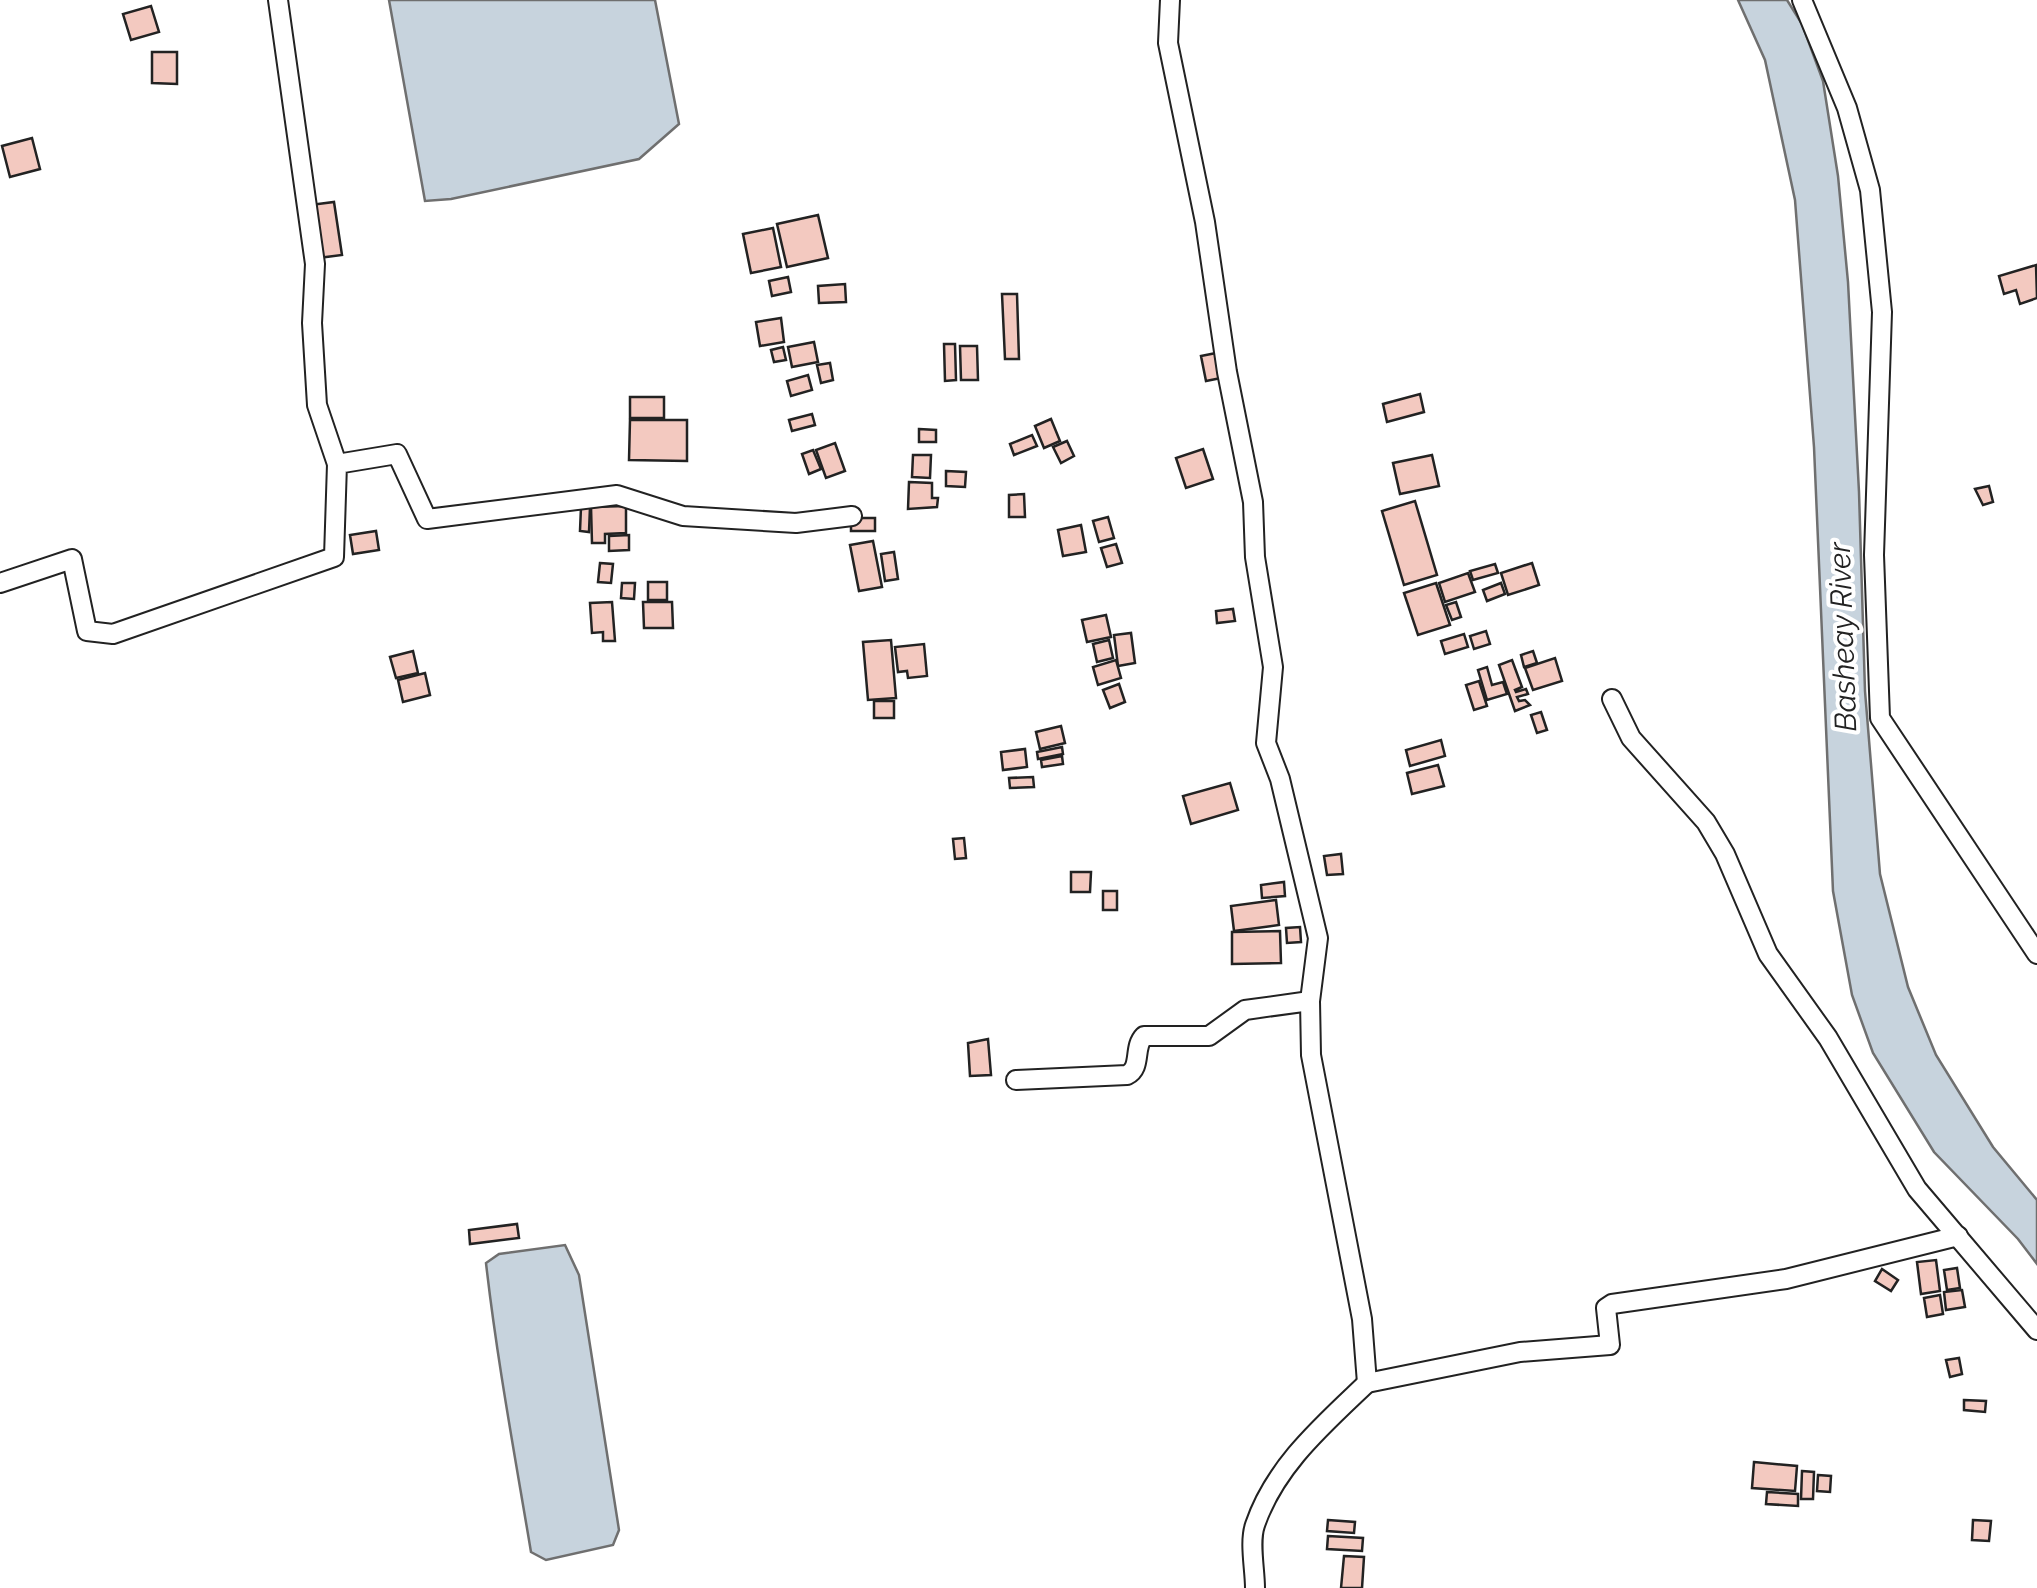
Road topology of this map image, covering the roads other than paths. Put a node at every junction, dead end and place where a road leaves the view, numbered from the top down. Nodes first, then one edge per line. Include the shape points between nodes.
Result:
1 (278, 0) edge
2 (1170, 0) edge
3 (1802, 0) edge
4 (337, 464) junction
5 (852, 516) dead end
6 (0, 583) edge
7 (1612, 699) dead end
8 (2037, 954) edge
9 (1310, 1001) junction
10 (1016, 1080) dead end
11 (1958, 1236) junction
12 (2037, 1330) edge
13 (1367, 1383) junction
14 (1255, 1588) edge

1 - 4 street via 315,264 318,405
2 - 9 street via 1168,43 1253,502 1255,558 1274,667 1266,743 1318,938
3 - 8 street via 1846,108 1870,190 1882,312 1874,555 1880,718
4 - 5 street via 397,454 427,519 617,495 683,516 796,523
4 - 6 street via 334,557 114,634 87,631 72,558
7 - 11 street via 1631,738 1706,822 1768,954 1828,1038 1917,1189
9 - 10 street via 1245,1010 1209,1036 1144,1036 1127,1075
9 - 13 street via 1310,1055 1362,1320
11 - 12 street
11 - 13 street via 1786,1279 1612,1304 1606,1308 1610,1345 1520,1352
13 - 14 street via 1283,1470 1254,1528

